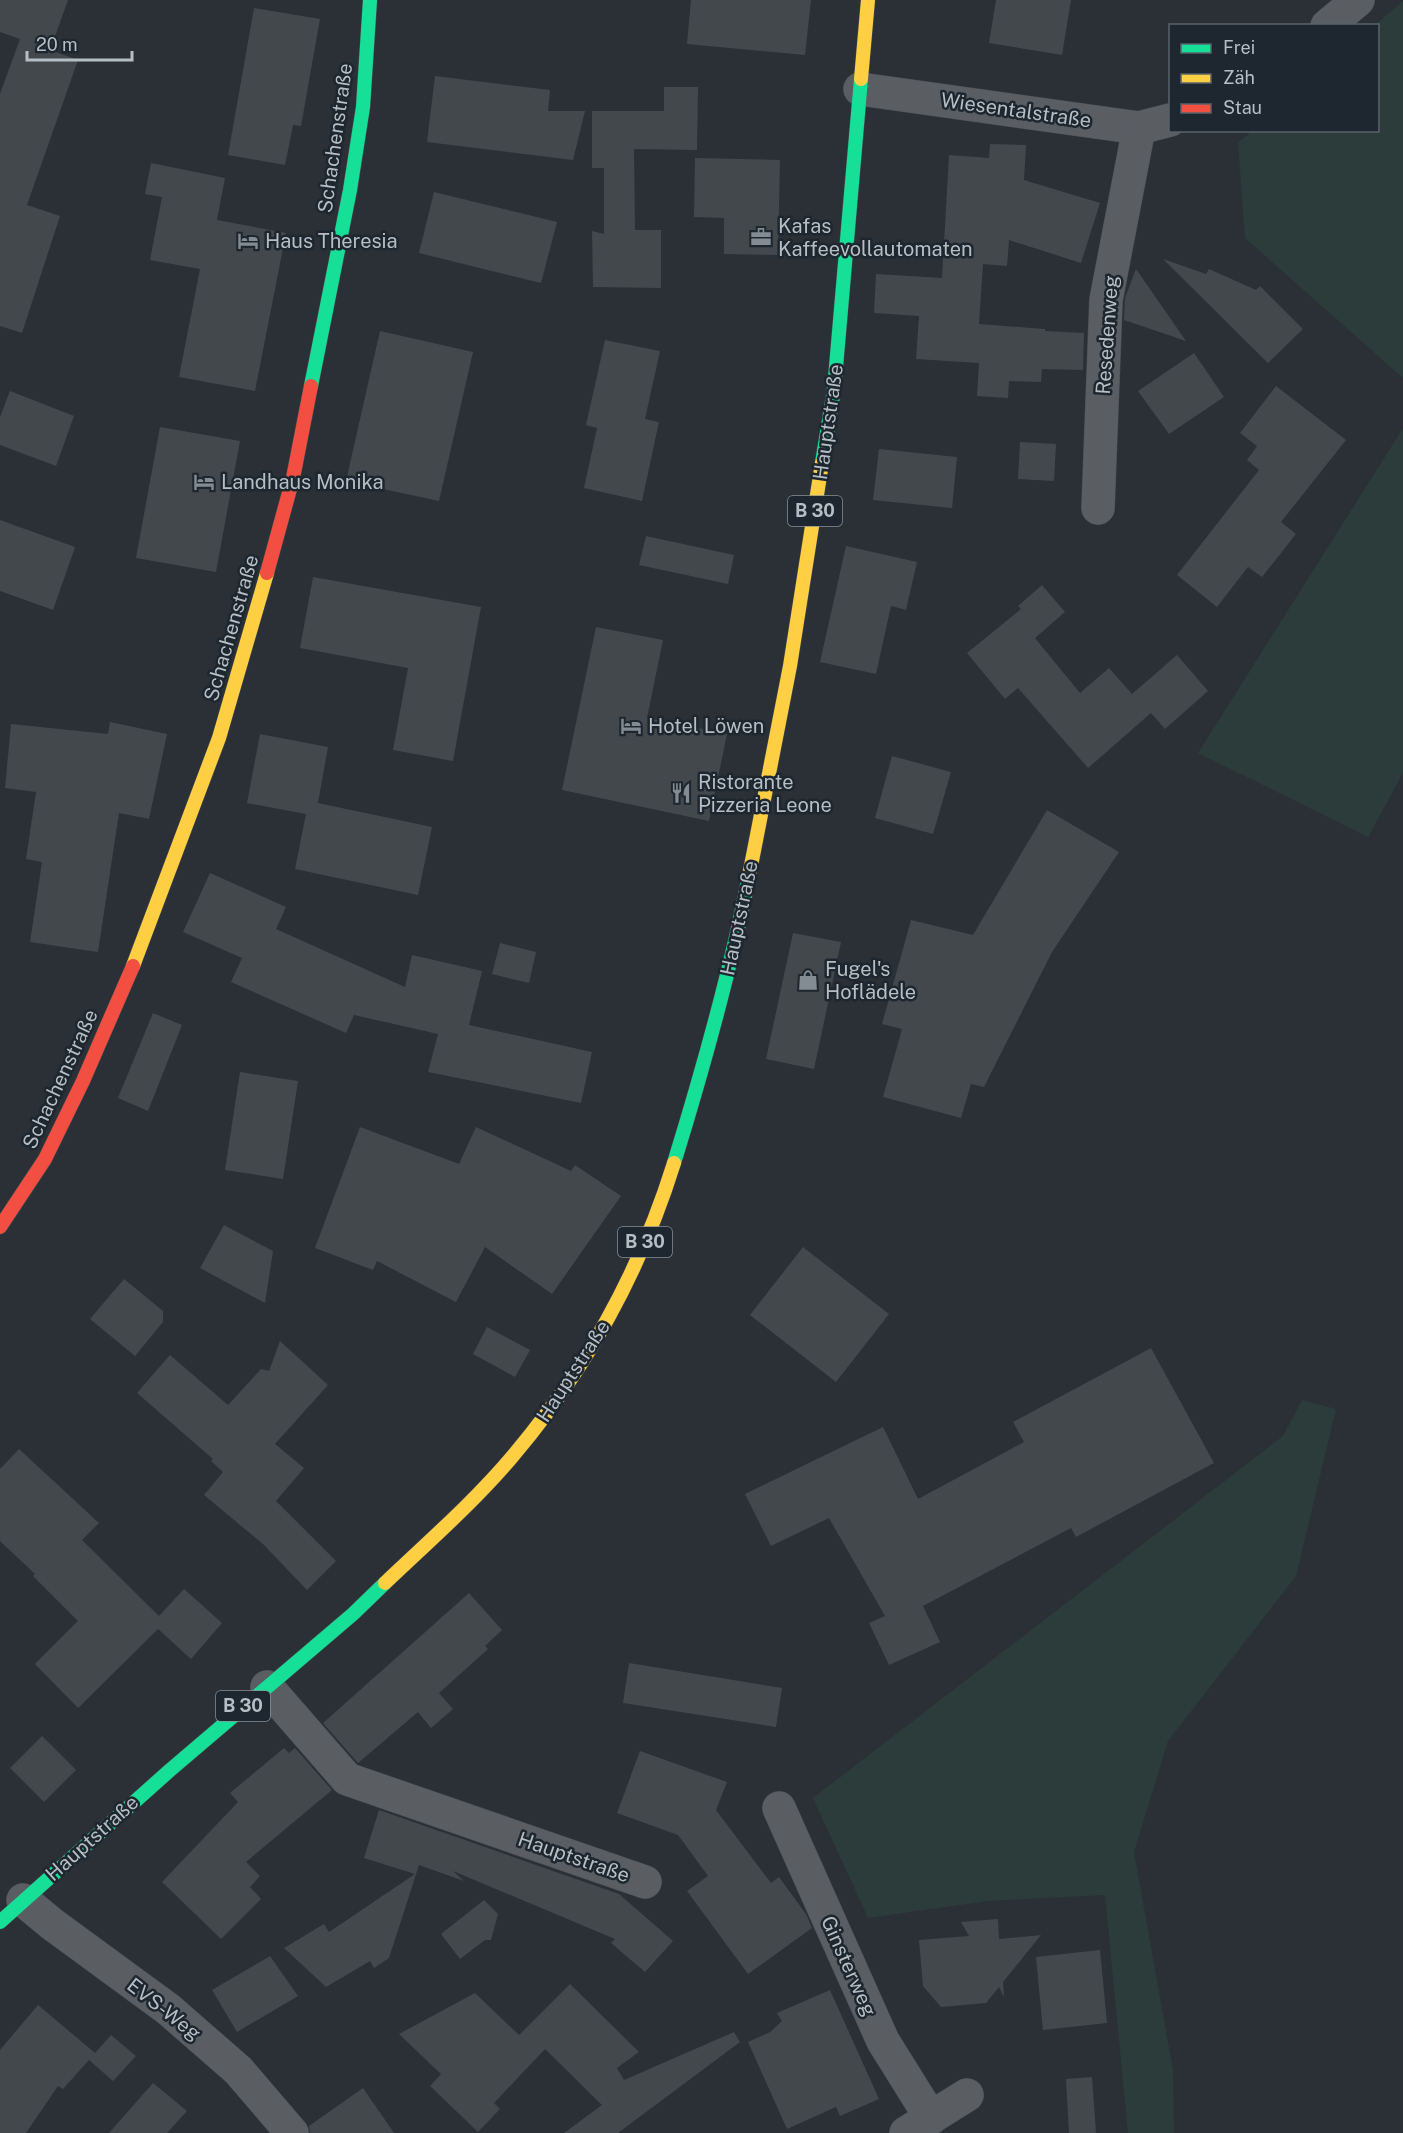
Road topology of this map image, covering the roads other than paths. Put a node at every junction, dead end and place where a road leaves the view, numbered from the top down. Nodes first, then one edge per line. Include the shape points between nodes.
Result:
1 (370, 0) edge
2 (868, 0) edge
3 (1358, 0) edge
4 (1329, 24) edge
5 (860, 89) junction
6 (1169, 120) edge
7 (1139, 128) junction
8 (1098, 508) dead end
9 (0, 1227) edge
10 (267, 1687) junction
11 (779, 1808) dead end
12 (645, 1882) dead end
13 (7, 1911) edge
14 (967, 2095) dead end
15 (919, 2126) edge
16 (292, 2133) edge

1 - 9 main road, Schachenstraße via 363,106 350,190 293,478 232,697 145,937 82,1081 45,1159
2 - 5 main road, Hauptstraße / B 30
3 - 4 street
5 - 7 street, Wiesentalstraße
5 - 10 main road, Hauptstraße / B 30 via 834,390 790,666 739,929 703,1066 653,1221 625,1287 597,1339 568,1385 511,1458 352,1614
6 - 7 street, Wiesentalstraße
7 - 8 street, Resedenweg via 1106,300
10 - 12 street, Hauptstraße via 347,1779
10 - 13 main road, Hauptstraße / B 30
11 - 15 street, Ginsterweg
13 - 16 street, EVS-Weg via 52,1924 168,2008 238,2070
14 - 15 street, Ginsterweg

